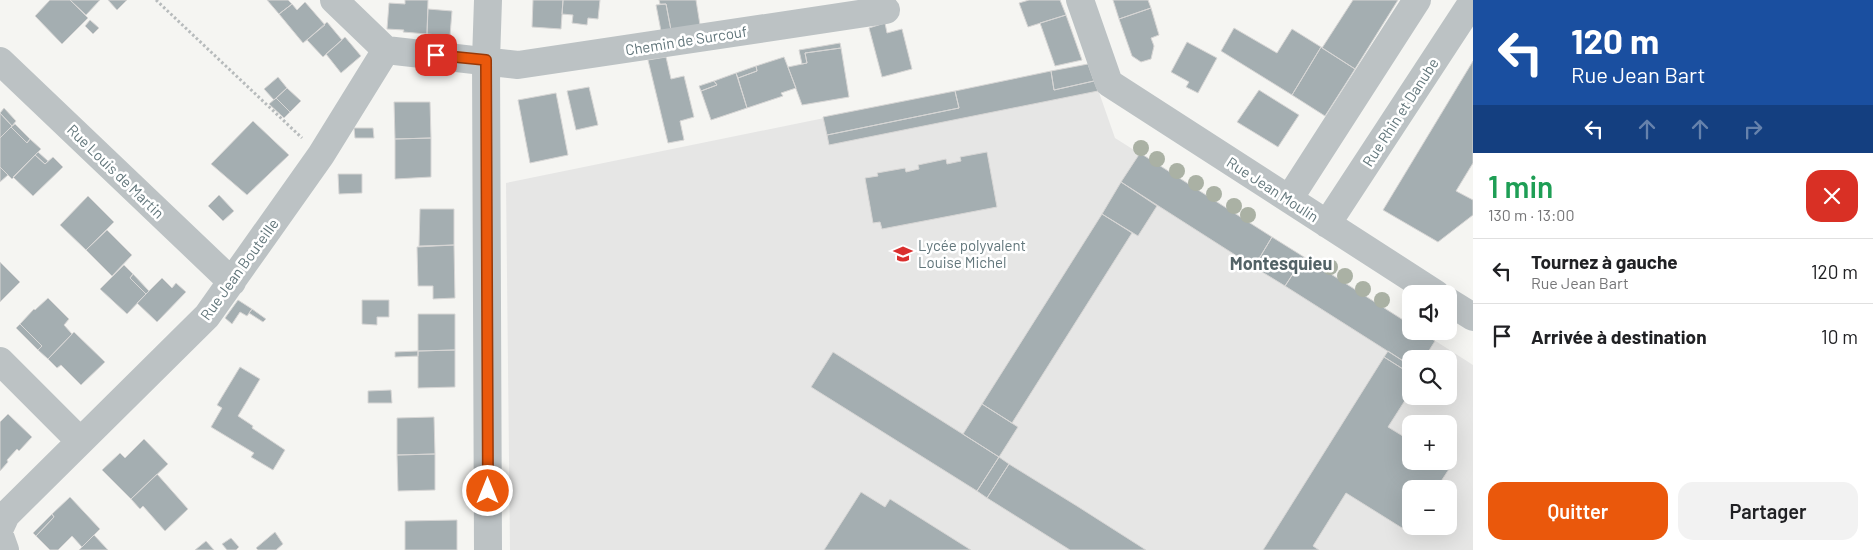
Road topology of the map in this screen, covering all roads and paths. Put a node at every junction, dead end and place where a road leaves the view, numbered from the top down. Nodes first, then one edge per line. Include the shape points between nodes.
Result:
1 (156, 0) edge
2 (334, 0) edge
3 (488, 0) edge
4 (1080, 0) edge
5 (1417, 0) edge
6 (1473, 1) edge
7 (886, 10) dead end
8 (386, 50) junction
9 (486, 60) junction
10 (0, 61) edge
11 (321, 155) junction
12 (1289, 199) junction
13 (1327, 224) junction
14 (232, 282) junction
15 (1422, 285) edge
16 (1457, 307) edge
17 (1473, 317) edge
18 (0, 361) edge
19 (80, 441) junction
20 (0, 528) edge
21 (0, 536) edge
22 (5, 550) edge
23 (488, 550) edge

1 - 11 path
2 - 8 street
3 - 9 street
4 - 12 street, Rue Jean Moulin via 1109,83
5 - 12 street
6 - 13 street, Rue Rhin et Danube
7 - 9 street, Chemin de Surcouf via 518,65
8 - 9 street, Chemin de Surcouf
8 - 11 street, Rue Jean Bouteille
9 - 23 street
10 - 14 street, Rue Louis de Martin
11 - 14 street, Rue Jean Bouteille
12 - 13 street, Rue Jean Moulin
13 - 15 street, Rue Jean Moulin
14 - 19 street, Rue Jean Bouteille via 207,316
16 - 17 street
18 - 19 street
19 - 20 street, Rue Jean Bouteille via 6,515
21 - 22 street

